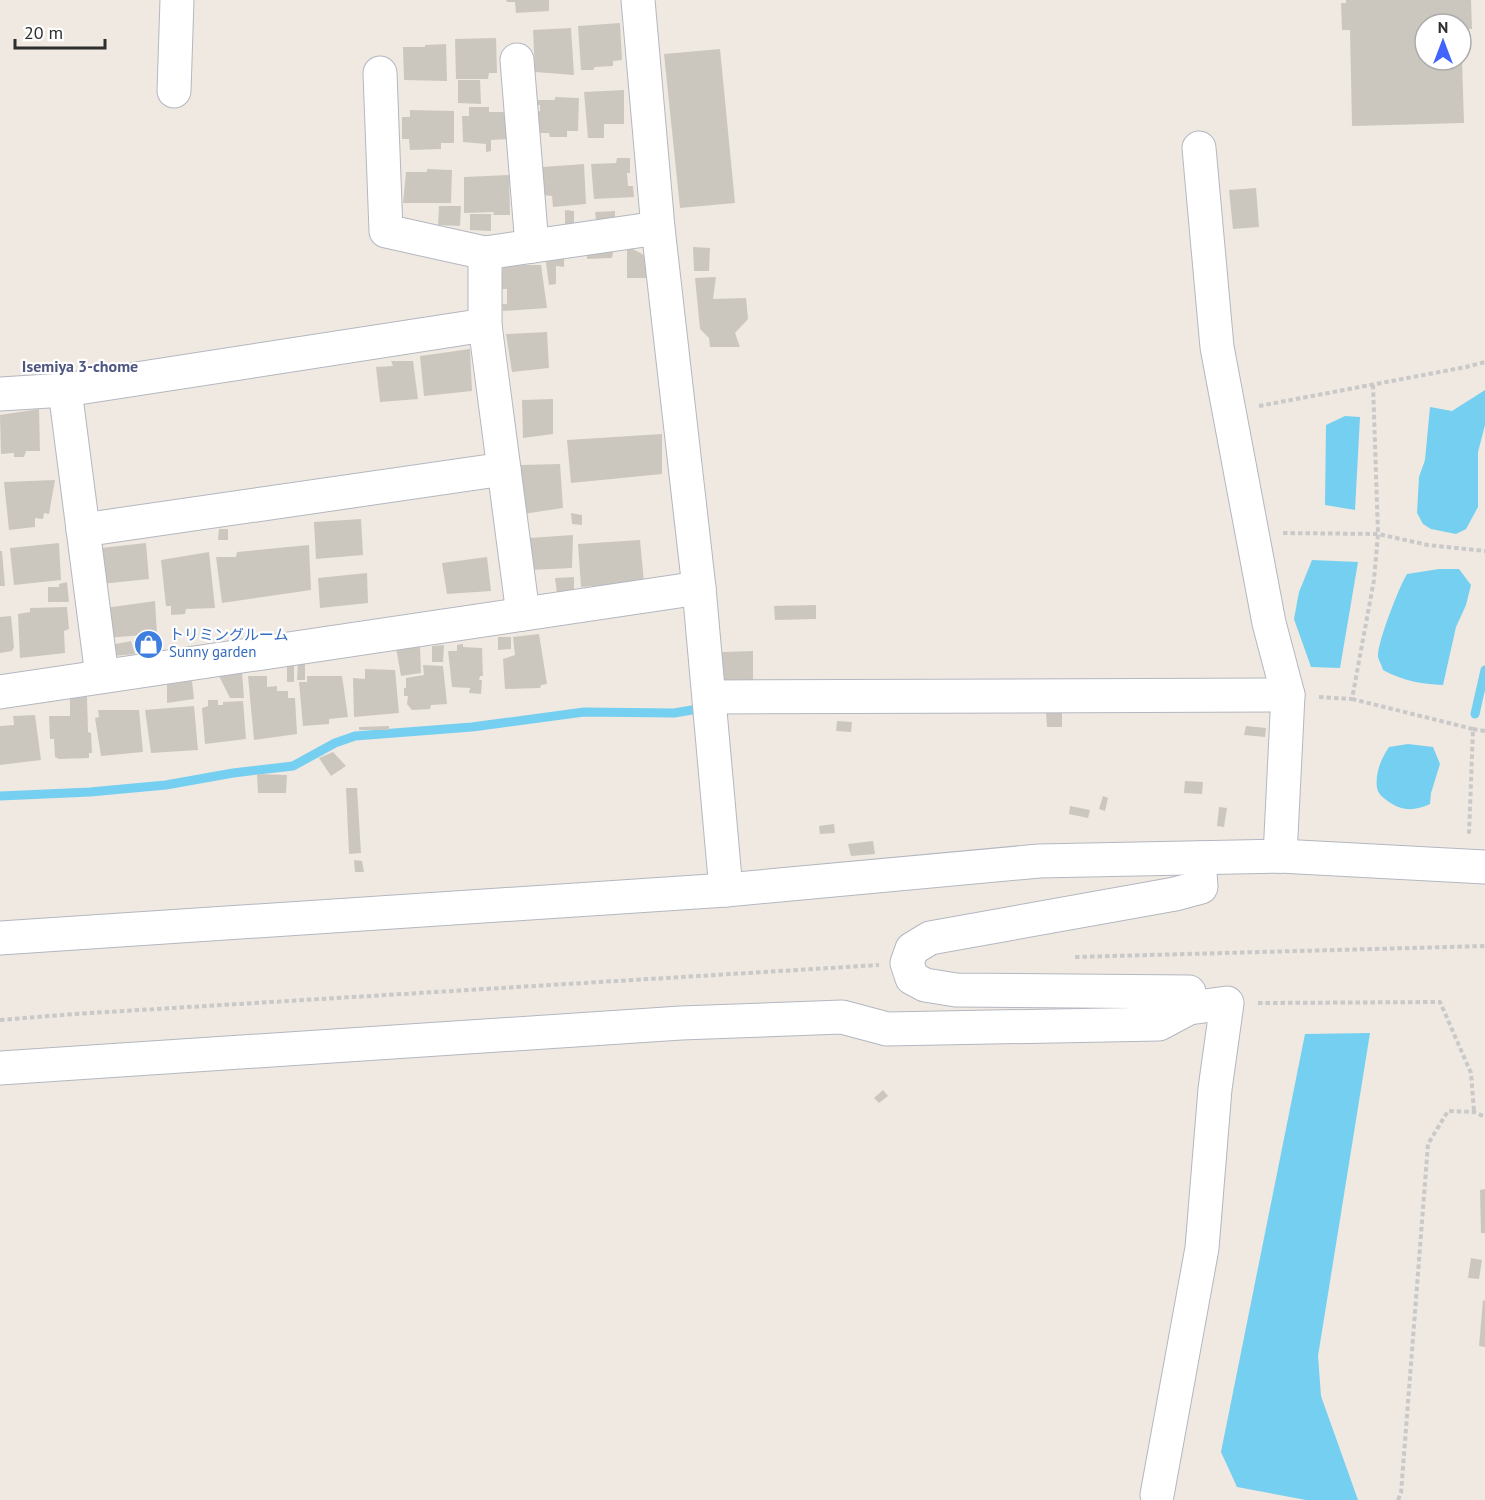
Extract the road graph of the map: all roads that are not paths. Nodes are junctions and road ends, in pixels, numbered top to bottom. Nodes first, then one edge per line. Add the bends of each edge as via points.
1 (177, 0) edge
2 (638, 0) edge
3 (517, 60) dead end
4 (380, 73) dead end
5 (174, 91) dead end
6 (1199, 148) dead end
7 (658, 228) junction
8 (532, 246) junction
9 (485, 253) junction
10 (484, 326) junction
11 (65, 390) junction
12 (0, 393) edge
13 (504, 469) junction
14 (83, 530) junction
15 (699, 588) junction
16 (523, 614) junction
17 (102, 676) junction
18 (0, 692) edge
19 (1288, 695) junction
20 (710, 697) junction
21 (1280, 856) junction
22 (1199, 858) junction
23 (1476, 866) edge
24 (726, 890) junction
25 (0, 938) edge
26 (1189, 1008) junction
27 (0, 1068) edge
28 (1157, 1495) dead end

1 - 5 street
2 - 7 street
3 - 8 street
4 - 9 street via 386,231
6 - 19 street via 1217,347 1269,623
7 - 8 street
7 - 15 street
8 - 9 street
9 - 10 street
10 - 11 street
10 - 13 street
11 - 12 street
11 - 14 street
13 - 14 street
13 - 16 street
14 - 17 street
15 - 16 street
15 - 20 street
16 - 17 street
17 - 18 street
19 - 20 street
19 - 21 street
20 - 24 street
21 - 22 street
21 - 23 street
22 - 24 street via 1039,861
22 - 26 street via 1201,887 930,938 912,949 907,963 912,978 925,985 956,990 1189,992
24 - 25 street
26 - 27 street via 1159,1024 887,1029 842,1017
26 - 28 street via 1227,1003 1215,1089 1202,1248

